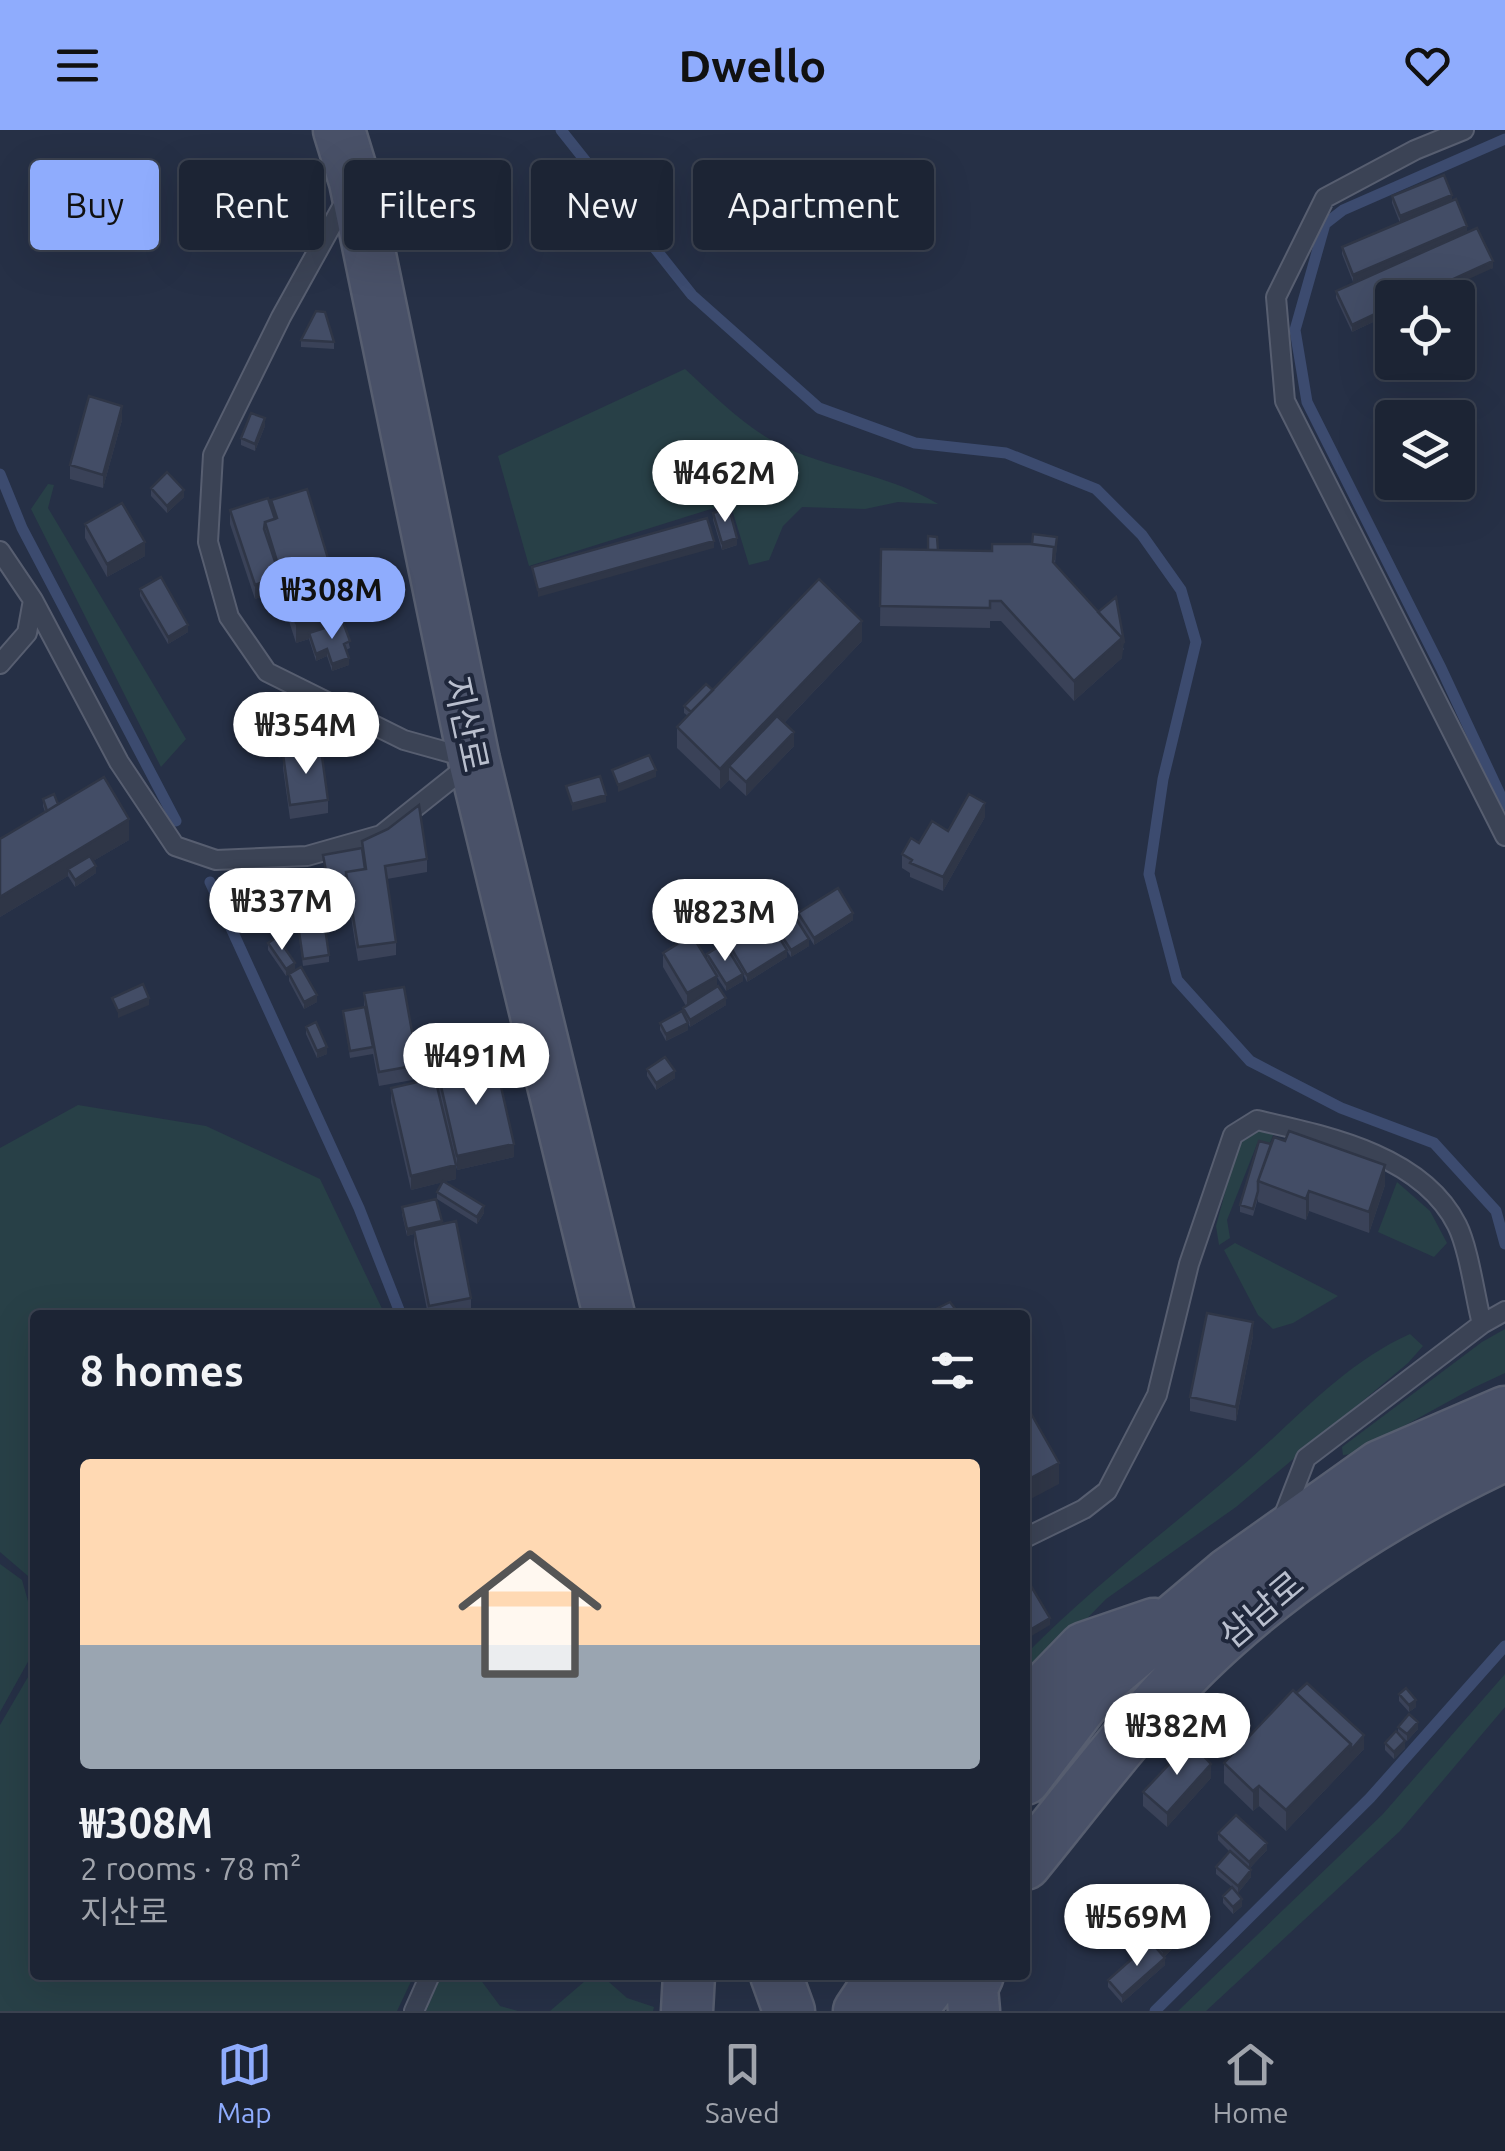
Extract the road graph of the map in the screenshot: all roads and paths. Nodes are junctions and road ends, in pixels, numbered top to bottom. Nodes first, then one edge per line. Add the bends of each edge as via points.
1 (338, 130) edge
2 (1464, 130) edge
3 (348, 160) edge
4 (344, 202) edge
5 (369, 250) edge
6 (0, 551) edge
7 (33, 600) junction
8 (0, 664) edge
9 (474, 760) junction
10 (1505, 836) edge
11 (608, 1310) edge
12 (1505, 1311) edge
13 (1482, 1324) junction
14 (1505, 1412) edge
15 (1505, 1455) edge
16 (1030, 1536) edge
17 (1274, 1541) junction
18 (1178, 1616) junction
19 (1030, 1704) edge
20 (1030, 1772) edge
21 (1031, 1861) edge
22 (428, 1980) edge
23 (689, 1980) edge
24 (778, 1980) edge
25 (880, 1980) edge
26 (934, 1980) edge
27 (976, 1980) edge
28 (414, 2011) edge
29 (687, 2011) edge
30 (788, 2011) edge
31 (858, 2011) edge
32 (910, 2011) edge
33 (974, 2011) edge

1 - 3 main road, 지산로
2 - 10 lane via 1325,198 1276,297 1285,401
4 - 9 lane via 213,455 208,542 229,617 267,672 404,740
5 - 9 main road, 지산로
6 - 7 lane
7 - 8 lane via 27,632
7 - 9 lane via 119,762 175,846 216,860 308,856 344,846 381,835
9 - 11 main road, 지산로
12 - 13 lane
13 - 16 lane via 1458,1227 1430,1186 1347,1141 1258,1120 1232,1135 1189,1264 1157,1396 1108,1491
13 - 17 lane via 1306,1458
14 - 17 main road, 삼남로 via 1380,1466
15 - 21 main road, 삼남로 via 1430,1490 1240,1621 1147,1714
17 - 18 main road, 삼남로
18 - 19 main road via 1084,1648
18 - 20 main road, 삼남로 via 1098,1684
22 - 28 lane
23 - 29 main road
24 - 30 main road
25 - 31 main road
26 - 32 main road
27 - 33 main road

